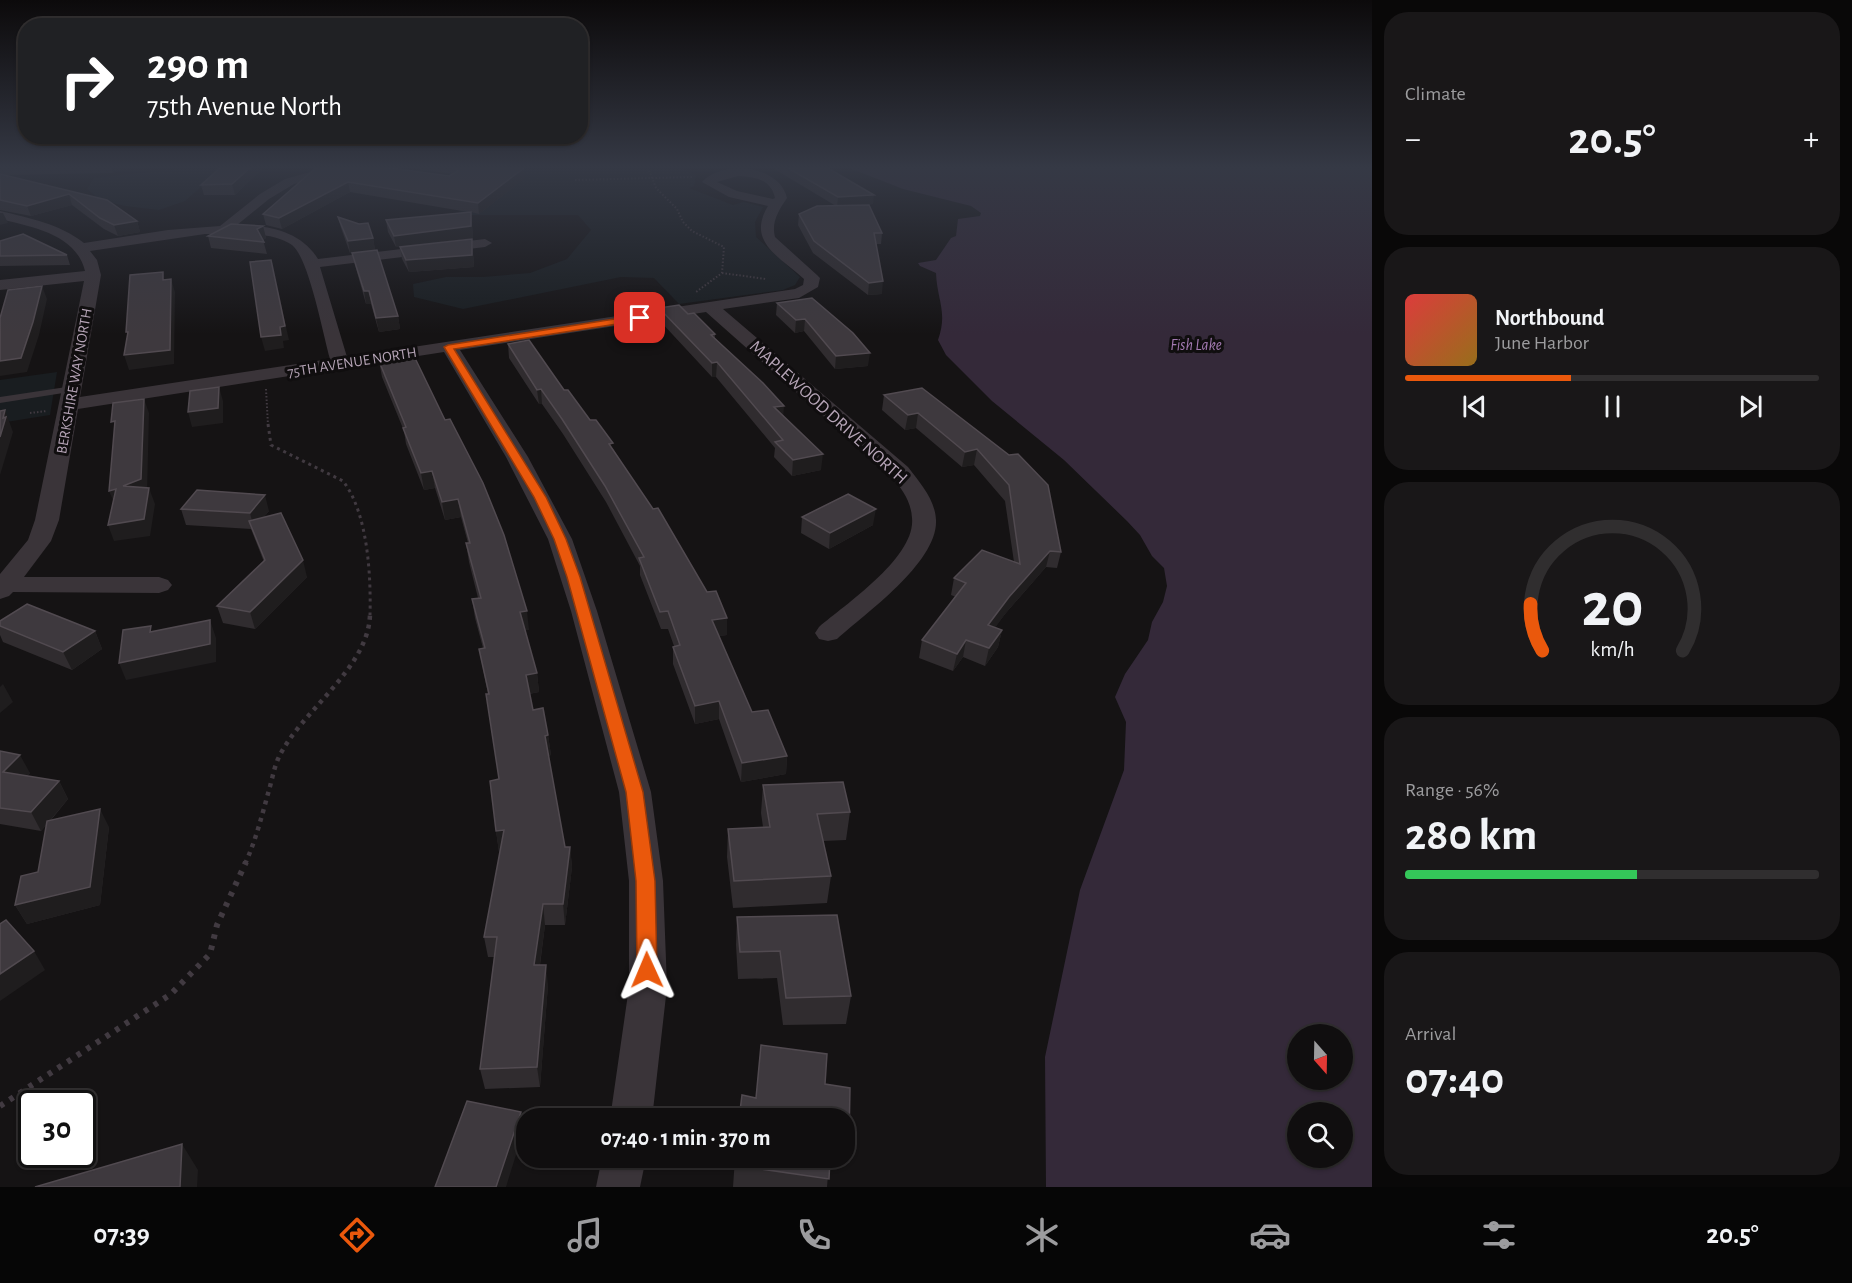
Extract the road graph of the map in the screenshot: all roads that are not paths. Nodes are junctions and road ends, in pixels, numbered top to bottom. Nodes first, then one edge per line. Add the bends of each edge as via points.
1 (27, 222) edge
2 (232, 222) edge
3 (767, 222) edge
4 (224, 229) junction
5 (485, 243) dead end
6 (83, 248) junction
7 (312, 264) junction
8 (93, 275) junction
9 (0, 285) edge
10 (707, 308) junction
11 (448, 347) junction
12 (340, 364) junction
13 (72, 397) junction
14 (0, 400) edge
15 (159, 585) dead end
16 (3, 588) edge
17 (828, 633) dead end
18 (633, 1108) edge
19 (622, 1168) edge
20 (618, 1187) edge

1 - 6 street
2 - 4 street
3 - 10 street, 75TH AVENUE NORTH via 767,235 812,278 810,286 788,295
4 - 6 street via 164,233
4 - 7 street via 285,237 304,247
5 - 7 street
6 - 8 street
7 - 12 street
8 - 9 street
8 - 13 street, BERKSHIRE WAY NORTH
10 - 11 street, 75TH AVENUE NORTH
10 - 17 street, MAPLEWOOD DRIVE NORTH via 900,472 917,493 924,514 923,536 913,556
11 - 12 street, 75TH AVENUE NORTH
11 - 18 street via 517,457 560,539 635,792 646,881 648,987
12 - 13 street, 75TH AVENUE NORTH
13 - 14 lane
13 - 16 street, BERKSHIRE WAY NORTH via 47,520 39,541
15 - 16 street
19 - 20 street

